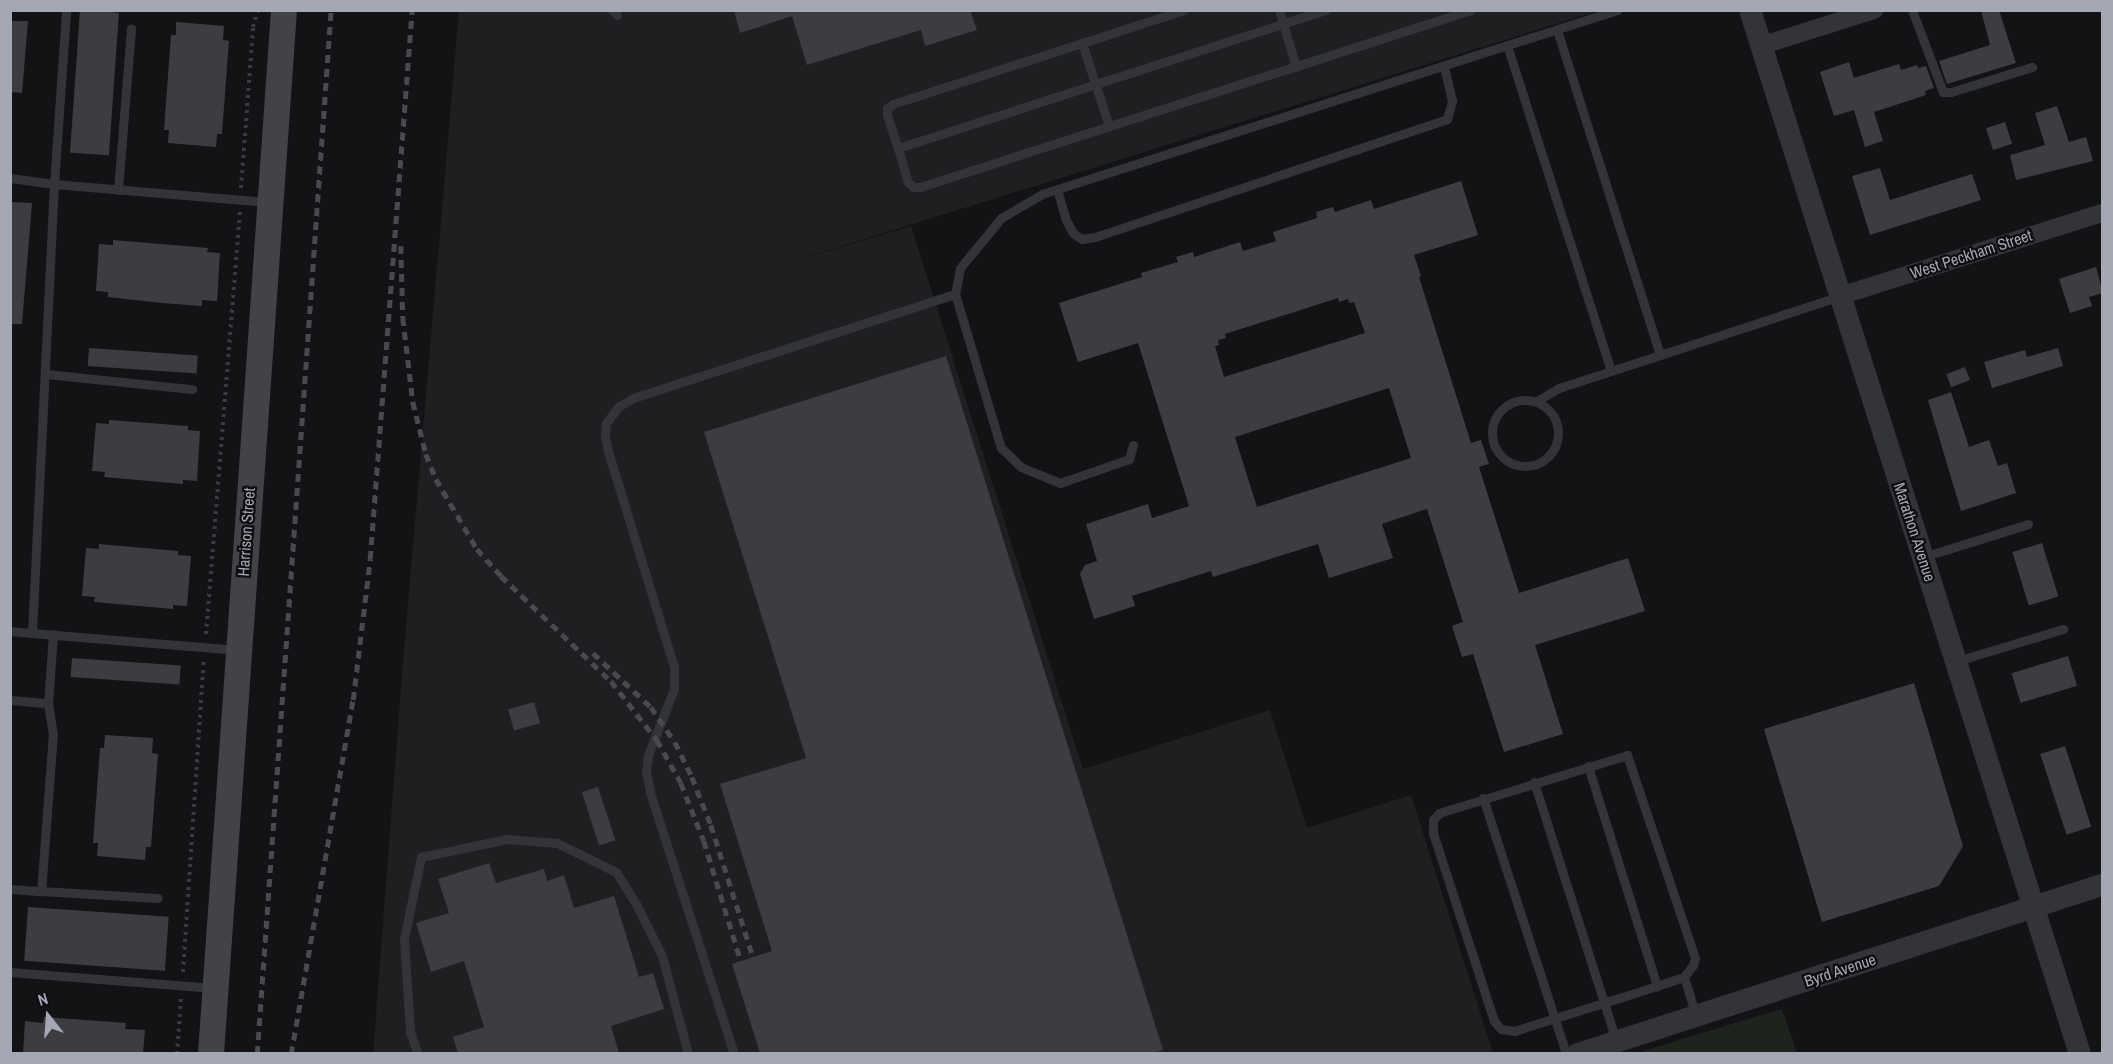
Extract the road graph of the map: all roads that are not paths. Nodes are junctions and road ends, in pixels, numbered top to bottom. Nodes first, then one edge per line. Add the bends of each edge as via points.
1 (66, 10) edge
2 (284, 10) edge
3 (1184, 10) edge
4 (1279, 10) edge
5 (1326, 10) edge
6 (1471, 10) edge
7 (1617, 10) edge
8 (1750, 10) edge
9 (1874, 10) edge
10 (1912, 10) edge
11 (1283, 24) junction
12 (131, 29) dead end
13 (1557, 30) junction
14 (1082, 43) junction
15 (1507, 45) junction
16 (1760, 46) junction
17 (1444, 66) junction
18 (1296, 67) junction
19 (2032, 67) dead end
20 (1095, 84) junction
21 (1109, 126) junction
22 (898, 148) junction
23 (10, 178) edge
24 (54, 184) junction
25 (1057, 189) junction
26 (118, 190) junction
27 (269, 202) junction
28 (2103, 213) edge
29 (955, 294) junction
30 (1840, 296) junction
31 (1660, 355) junction
32 (1611, 370) junction
33 (46, 374) junction
34 (192, 389) dead end
35 (1537, 401) junction
36 (1133, 445) dead end
37 (2028, 524) dead end
38 (1923, 557) junction
39 (2063, 628) dead end
40 (10, 631) edge
41 (32, 633) junction
42 (53, 634) junction
43 (238, 650) junction
44 (1956, 662) junction
45 (10, 700) edge
46 (48, 703) junction
47 (1588, 766) junction
48 (1534, 782) junction
49 (1483, 798) junction
50 (2103, 885) edge
51 (10, 889) edge
52 (40, 891) junction
53 (158, 898) dead end
54 (2032, 907) junction
55 (10, 972) edge
56 (1684, 977) junction
57 (1657, 986) junction
58 (216, 988) junction
59 (1604, 1003) junction
60 (1696, 1016) junction
61 (1555, 1019) junction
62 (1617, 1041) junction
63 (211, 1053) edge
64 (418, 1053) edge
65 (688, 1053) edge
66 (734, 1053) edge
67 (1566, 1053) edge
68 (1578, 1053) edge
69 (2080, 1053) edge

1 - 24 lane
2 - 27 main road, Harrison Street
3 - 14 lane
4 - 11 lane
5 - 11 lane
6 - 18 lane
7 - 13 lane
8 - 16 street, Marathon Avenue
9 - 16 street
10 - 19 lane via 1943,92
11 - 18 lane
11 - 20 lane
12 - 26 lane
13 - 15 lane
13 - 31 lane
14 - 20 lane
14 - 22 lane via 893,104 887,108 887,115
15 - 17 lane
15 - 32 lane
16 - 30 street, Marathon Avenue
17 - 25 lane
17 - 25 lane via 1452,101 1447,119 1095,237 1082,239 1073,233
18 - 21 lane
20 - 21 lane
20 - 22 lane
21 - 22 lane via 920,187 912,187 908,182
23 - 24 lane
24 - 26 lane
24 - 33 lane
25 - 29 lane via 1001,218 960,267
26 - 27 lane
27 - 43 main road, Harrison Street
28 - 30 street, West Peckham Street
29 - 36 lane via 1001,448 1021,467 1060,483 1129,459
29 - 66 lane via 633,398 618,407 606,423 608,450 674,667 674,689 648,755 650,792
30 - 31 lane
30 - 38 street, Marathon Avenue
31 - 32 lane
32 - 35 lane via 1549,392
33 - 34 lane
33 - 41 lane
35 - 35 lane via 1526,399 1505,406 1493,425 1495,446 1510,462 1542,462 1556,446 1558,425
37 - 38 lane
38 - 44 street, Marathon Avenue
39 - 44 lane
40 - 41 lane
41 - 42 lane
42 - 43 lane
42 - 46 lane
43 - 58 main road, Harrison Street
44 - 54 street, Marathon Avenue
45 - 46 lane
46 - 52 lane via 53,733
47 - 48 lane
47 - 56 lane via 1627,754 1695,958
47 - 57 lane
48 - 49 lane
48 - 59 lane
49 - 61 lane
49 - 61 lane via 1439,813 1433,820 1433,833 1494,1021 1501,1029 1514,1031
50 - 54 street, Byrd Avenue
51 - 52 lane
52 - 53 lane
54 - 60 street, Byrd Avenue
54 - 69 street, Marathon Avenue
55 - 58 lane
56 - 57 lane
56 - 60 lane
57 - 59 lane
58 - 63 main road, Harrison Street
59 - 61 lane
59 - 62 lane
60 - 62 street, Byrd Avenue
61 - 67 lane
62 - 68 street, Byrd Avenue
64 - 65 lane via 410,1032 404,939 421,857 507,839 557,843 616,872 662,956

